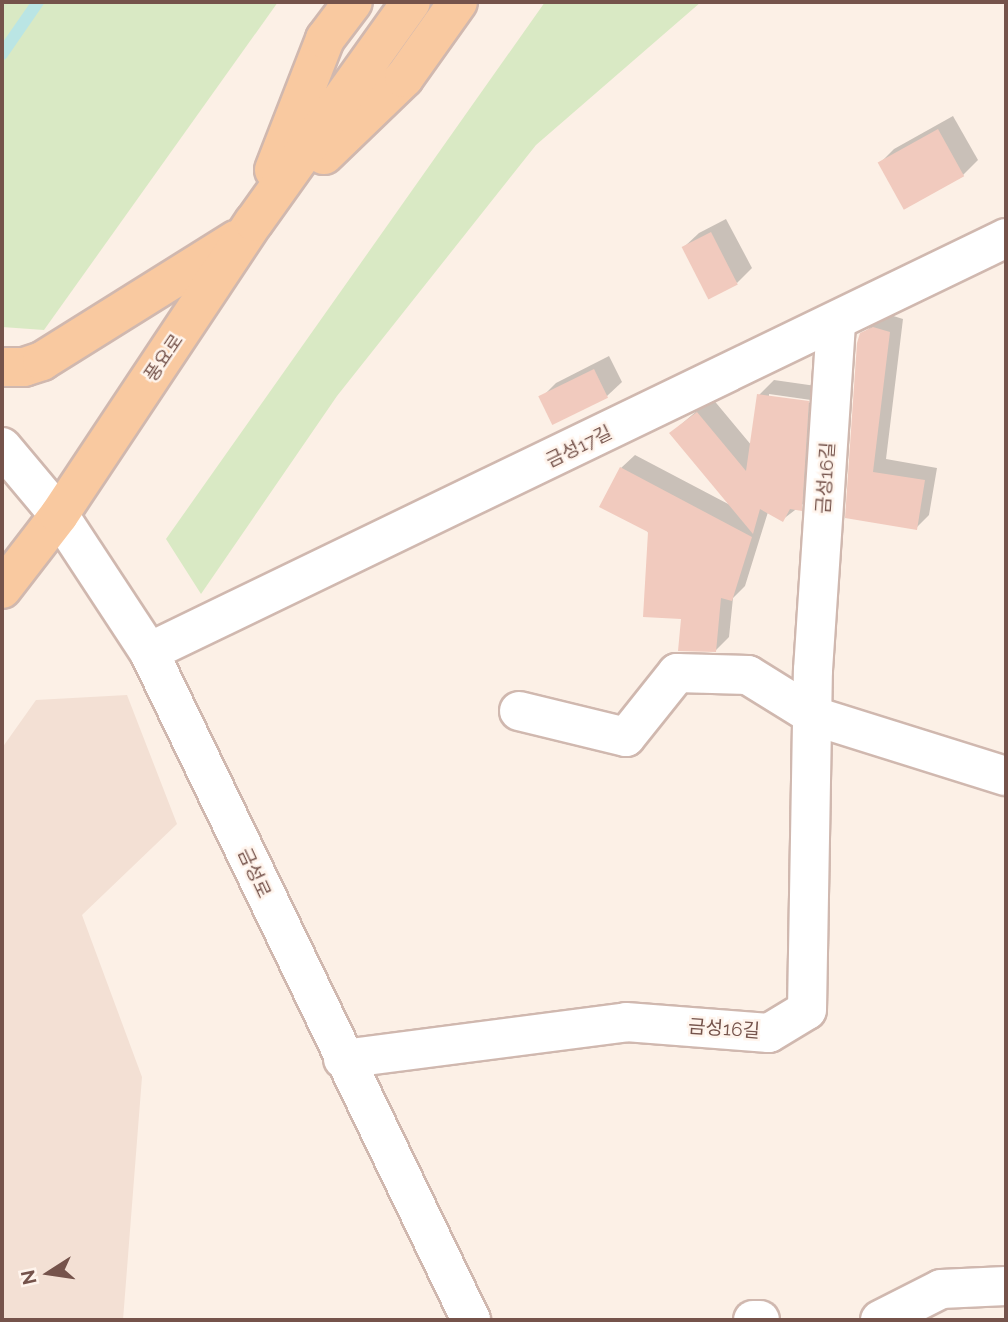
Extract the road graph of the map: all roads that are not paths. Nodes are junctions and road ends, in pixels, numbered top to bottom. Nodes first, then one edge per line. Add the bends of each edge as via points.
1 (353, 2) edge
2 (411, 2) edge
3 (458, 2) edge
4 (250, 228) junction
5 (1006, 238) edge
6 (836, 324) junction
7 (2, 367) edge
8 (2, 447) edge
9 (59, 515) junction
10 (2, 589) edge
11 (149, 652) junction
12 (519, 711) dead end
13 (814, 716) junction
14 (1006, 776) edge
15 (343, 1059) junction
16 (1006, 1286) edge
17 (471, 1320) edge
18 (753, 1320) edge
19 (760, 1320) edge
20 (880, 1320) edge

1 - 4 main road via 325,39
2 - 4 main road, 풍요로
3 - 4 main road via 404,78
4 - 7 main road via 58,352 24,367
4 - 9 main road, 풍요로
5 - 6 street, 금성17길
6 - 11 street, 금성17길
6 - 13 street, 금성16길
8 - 9 street, 금성로
9 - 10 main road, 풍요로
9 - 11 street, 금성로
11 - 15 street, 금성로
12 - 13 street via 626,737 677,673 748,675
13 - 14 street
13 - 15 street, 금성16길 via 807,1010 769,1033 626,1022
15 - 17 street, 금성로
16 - 20 street via 941,1289
18 - 19 street

